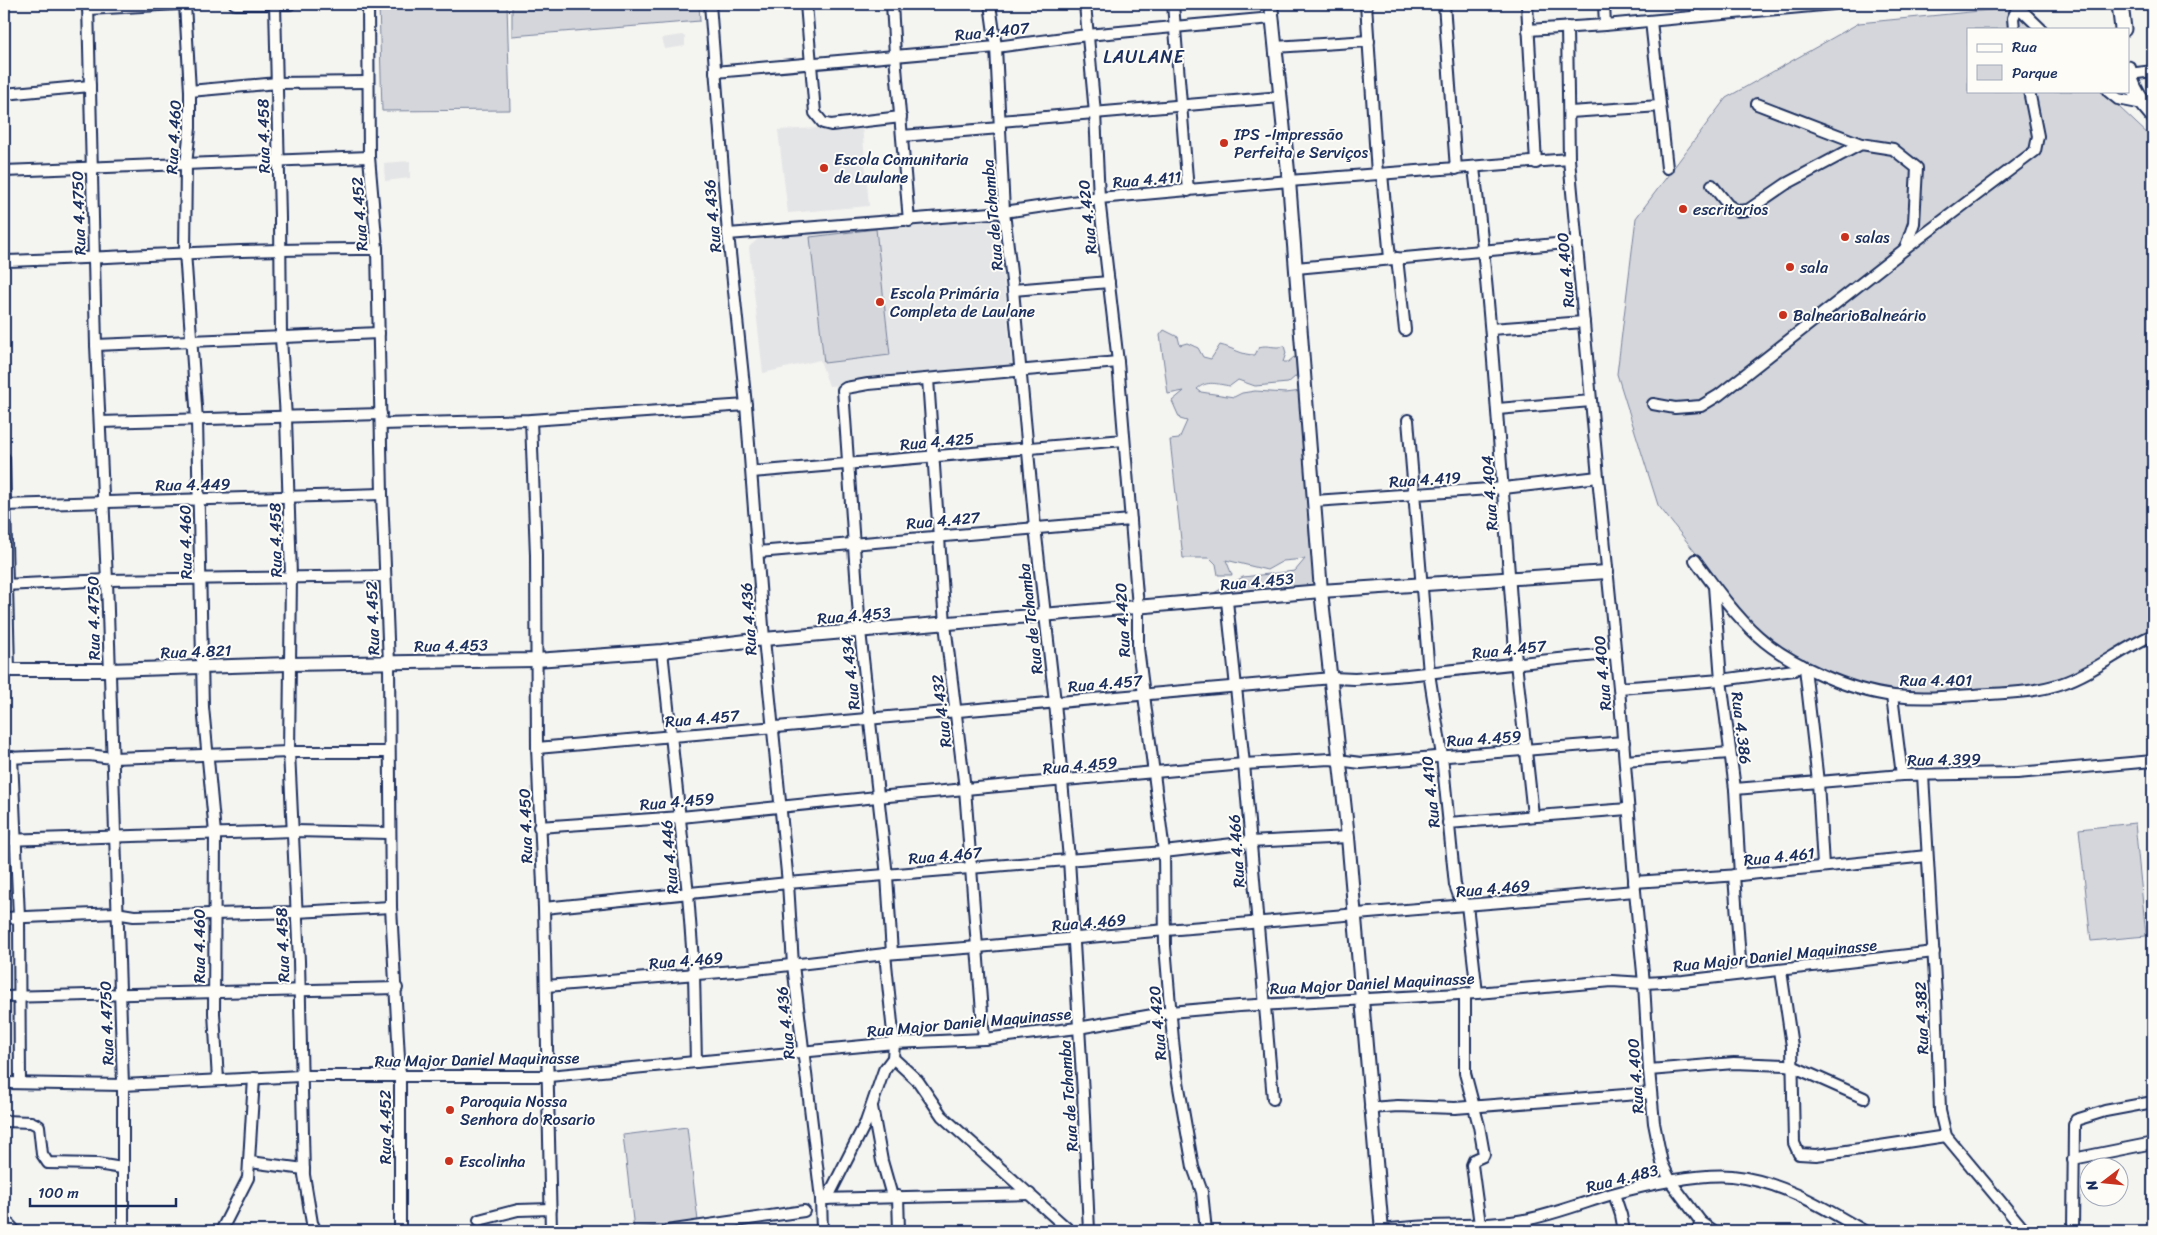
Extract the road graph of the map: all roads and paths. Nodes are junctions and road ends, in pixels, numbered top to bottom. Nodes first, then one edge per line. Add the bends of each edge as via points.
1 (178, 4) edge
2 (185, 4) edge
3 (235, 4) edge
4 (275, 4) edge
5 (290, 4) edge
6 (368, 4) edge
7 (710, 4) edge
8 (806, 4) edge
9 (892, 4) edge
10 (990, 4) edge
11 (1084, 4) edge
12 (1173, 4) edge
13 (1271, 4) edge
14 (1366, 4) edge
15 (1444, 4) edge
16 (1527, 4) edge
17 (1604, 4) edge
18 (1696, 4) edge
19 (1833, 4) edge
20 (2120, 4) edge
21 (2016, 5) edge
22 (88, 6) edge
23 (1784, 6) edge
24 (1697, 16) junction
25 (1272, 18) junction
26 (1651, 21) junction
27 (1605, 25) junction
28 (1567, 27) junction
29 (1176, 28) junction
30 (2014, 28) edge
31 (2040, 28) edge
32 (2123, 28) edge
33 (1528, 30) junction
34 (1087, 35) junction
35 (1369, 41) junction
36 (996, 46) junction
37 (1275, 47) junction
38 (895, 55) junction
39 (811, 62) junction
40 (2153, 71) edge
41 (715, 72) junction
42 (2130, 74) edge
43 (2130, 79) edge
44 (368, 82) junction
45 (277, 83) junction
46 (90, 86) junction
47 (190, 91) junction
48 (2029, 92) edge
49 (2109, 92) edge
50 (4, 94) edge
51 (1280, 97) junction
52 (1757, 104) dead end
53 (1182, 105) junction
54 (1660, 106) junction
55 (2148, 109) edge
56 (1570, 112) junction
57 (1095, 113) junction
58 (901, 117) junction
59 (1000, 125) junction
60 (902, 136) junction
61 (1861, 144) junction
62 (370, 157) junction
63 (1569, 160) junction
64 (278, 161) junction
65 (1536, 163) junction
66 (186, 166) junction
67 (92, 168) junction
68 (1474, 168) junction
69 (1667, 168) dead end
70 (1456, 169) junction
71 (4, 171) edge
72 (1379, 174) junction
73 (1289, 181) junction
74 (1712, 186) dead end
75 (1188, 191) junction
76 (1099, 198) junction
77 (1004, 212) junction
78 (909, 221) junction
79 (728, 234) junction
80 (1578, 242) junction
81 (377, 249) junction
82 (1905, 249) junction
83 (280, 250) junction
84 (1484, 251) junction
85 (185, 252) junction
86 (95, 258) junction
87 (1394, 258) junction
88 (4, 261) edge
89 (1296, 268) junction
90 (1109, 282) junction
91 (1013, 290) junction
92 (1584, 322) junction
93 (1491, 329) junction
94 (1405, 330) dead end
95 (379, 333) junction
96 (281, 338) junction
97 (192, 341) junction
98 (96, 345) junction
99 (1118, 362) junction
100 (1021, 370) junction
101 (928, 378) junction
102 (1591, 401) junction
103 (1652, 404) dead end
104 (746, 405) junction
105 (1498, 409) junction
106 (286, 418) junction
107 (381, 419) junction
108 (197, 420) junction
109 (531, 420) junction
110 (1408, 420) dead end
111 (100, 422) junction
112 (1124, 440) junction
113 (1028, 448) junction
114 (934, 456) junction
115 (4, 458) edge
116 (850, 464) junction
117 (752, 472) junction
118 (1598, 477) junction
119 (1504, 488) junction
120 (382, 494) junction
121 (1415, 495) junction
122 (289, 497) junction
123 (200, 500) junction
124 (103, 501) junction
125 (1314, 501) junction
126 (5, 505) edge
127 (1131, 520) junction
128 (1035, 527) junction
129 (939, 535) junction
130 (855, 542) junction
131 (758, 552) junction
132 (1695, 560) dead end
133 (1607, 572) junction
134 (291, 576) junction
135 (385, 576) junction
136 (1510, 577) junction
137 (107, 580) junction
138 (200, 580) junction
139 (6, 584) edge
140 (1422, 585) junction
141 (1714, 586) junction
142 (1321, 591) junction
143 (1227, 601) junction
144 (1138, 607) junction
145 (1045, 615) junction
146 (945, 624) junction
147 (860, 631) junction
148 (2153, 635) edge
149 (764, 639) junction
150 (662, 651) junction
151 (1616, 653) junction
152 (536, 660) junction
153 (388, 663) junction
154 (289, 664) junction
155 (1516, 664) junction
156 (201, 667) junction
157 (1804, 667) junction
158 (6, 670) edge
159 (109, 670) junction
160 (1429, 673) junction
161 (1332, 678) junction
162 (1721, 680) junction
163 (1235, 687) junction
164 (1619, 688) junction
165 (1143, 695) junction
166 (1892, 696) junction
167 (1055, 702) junction
168 (956, 712) junction
169 (869, 719) junction
170 (773, 727) junction
171 (671, 736) junction
172 (1624, 742) junction
173 (537, 748) junction
174 (1526, 750) junction
175 (289, 752) junction
176 (388, 752) junction
177 (1729, 753) junction
178 (208, 756) junction
179 (1442, 756) junction
180 (8, 758) edge
181 (112, 758) junction
182 (1340, 760) junction
183 (1625, 761) junction
184 (2153, 761) edge
185 (1244, 764) junction
186 (1155, 774) junction
187 (1902, 774) junction
188 (1923, 776) junction
189 (1062, 782) junction
190 (1818, 782) junction
191 (1735, 789) junction
192 (965, 790) junction
193 (877, 797) junction
194 (780, 806) junction
195 (1628, 809) junction
196 (681, 816) junction
197 (1533, 816) junction
198 (1448, 823) junction
199 (540, 827) junction
200 (294, 831) junction
201 (215, 833) junction
202 (389, 833) junction
203 (115, 836) junction
204 (1348, 837) junction
205 (9, 840) edge
206 (1250, 842) junction
207 (1164, 852) junction
208 (1927, 856) junction
209 (1069, 859) junction
210 (1823, 866) junction
211 (972, 868) junction
212 (1737, 875) junction
213 (886, 876) junction
214 (788, 883) junction
215 (1634, 887) junction
216 (688, 894) junction
217 (1467, 905) junction
218 (391, 907) junction
219 (544, 908) junction
220 (296, 912) junction
221 (116, 913) junction
222 (214, 915) junction
223 (1354, 915) junction
224 (19, 917) junction
225 (4, 918) edge
226 (1256, 923) junction
227 (1166, 930) junction
228 (1073, 938) junction
229 (978, 948) junction
230 (1934, 952) junction
231 (888, 953) junction
232 (793, 965) junction
233 (1781, 971) junction
234 (694, 974) junction
235 (1741, 974) junction
236 (1644, 983) junction
237 (546, 986) junction
238 (397, 988) junction
239 (299, 991) junction
240 (1477, 992) junction
241 (1465, 993) junction
242 (120, 994) junction
243 (214, 994) junction
244 (4, 997) edge
245 (19, 997) junction
246 (1362, 998) junction
247 (1266, 1004) junction
248 (1170, 1012) junction
249 (1078, 1028) junction
250 (984, 1039) junction
251 (894, 1043) junction
252 (802, 1051) junction
253 (894, 1058) junction
254 (696, 1062) junction
255 (1792, 1066) junction
256 (1649, 1070) junction
257 (300, 1076) junction
258 (549, 1076) junction
259 (400, 1077) junction
260 (254, 1078) junction
261 (218, 1080) junction
262 (20, 1082) junction
263 (4, 1083) edge
264 (123, 1085) junction
265 (1651, 1093) junction
266 (1864, 1098) dead end
267 (1273, 1099) dead end
268 (2153, 1102) edge
269 (872, 1106) junction
270 (1474, 1106) junction
271 (1370, 1108) junction
272 (4, 1121) edge
273 (1946, 1136) junction
274 (2153, 1143) edge
275 (2074, 1159) junction
276 (250, 1162) junction
277 (122, 1168) junction
278 (304, 1169) junction
279 (1671, 1182) junction
280 (1030, 1194) junction
281 (1614, 1194) junction
282 (895, 1196) junction
283 (824, 1199) junction
284 (551, 1209) junction
285 (804, 1211) dead end
286 (4, 1219) edge
287 (479, 1220) dead end
288 (1525, 1220) junction
289 (1480, 1224) junction
290 (1699, 1227) edge
291 (1465, 1228) edge
292 (15, 1231) edge
293 (123, 1231) edge
294 (221, 1231) edge
295 (316, 1231) edge
296 (400, 1231) edge
297 (551, 1231) edge
298 (667, 1231) edge
299 (822, 1231) edge
300 (899, 1231) edge
301 (1070, 1231) edge
302 (1089, 1231) edge
303 (1206, 1231) edge
304 (1380, 1231) edge
305 (1526, 1231) edge
306 (1624, 1231) edge
307 (1714, 1231) edge
308 (1864, 1231) edge
309 (2025, 1231) edge
310 (2073, 1231) edge

1 - 22 street
2 - 47 street, Rua 4.460
3 - 4 street
4 - 5 street
4 - 45 street, Rua 4.458
6 - 44 street, Rua 4.452
7 - 41 street, Rua 4.436
8 - 39 street
9 - 38 street
10 - 36 street, Rua de Tchamba
11 - 34 street, Rua 4.420
12 - 29 street
13 - 25 street
14 - 35 street
15 - 70 street
16 - 33 street
17 - 27 street
18 - 24 street
19 - 23 street
20 - 32 main road
21 - 30 street
21 - 31 street
22 - 46 street, Rua 4.4750
23 - 24 street
24 - 26 street
25 - 29 street, Rua 4.407
25 - 37 street
26 - 27 street
26 - 54 street
27 - 28 street
28 - 33 street
28 - 56 street, Rua 4.400
29 - 34 street, Rua 4.407
29 - 53 street
33 - 65 street
34 - 36 street, Rua 4.407
34 - 57 street, Rua 4.420
35 - 37 street
35 - 72 street
36 - 38 street, Rua 4.407
36 - 59 street, Rua de Tchamba
37 - 51 street
38 - 39 street, Rua 4.407
38 - 58 street
39 - 41 street, Rua 4.407
39 - 58 street via 814,113 820,121 831,125
40 - 42 street
41 - 79 street, Rua 4.436
43 - 55 main road via 2132,88
44 - 45 street
44 - 62 street, Rua 4.452
45 - 47 street
45 - 64 street, Rua 4.458
46 - 50 street
46 - 67 street, Rua 4.4750
47 - 66 street, Rua 4.460
48 - 82 street via 2038,136 2036,151
49 - 55 street via 2118,99
51 - 53 street
51 - 73 street
52 - 61 street
53 - 57 street
53 - 75 street
54 - 56 street
54 - 69 street
56 - 63 street, Rua 4.400
57 - 59 street
57 - 76 street, Rua 4.420
58 - 60 street
59 - 60 street
59 - 77 street, Rua de Tchamba
60 - 78 street
61 - 74 street via 1786,184 1748,210 1738,211 1728,205
61 - 82 street via 1893,149 1917,168 1914,223
62 - 64 street
62 - 81 street, Rua 4.452
63 - 65 street, Rua 4.411
63 - 80 street, Rua 4.400
64 - 66 street
64 - 83 street, Rua 4.458
65 - 68 street, Rua 4.411
66 - 67 street
66 - 85 street, Rua 4.460
67 - 71 street
67 - 86 street, Rua 4.4750
68 - 70 street, Rua 4.411
68 - 84 street, Rua 4.404
70 - 72 street, Rua 4.411
72 - 73 street, Rua 4.411
72 - 87 street
73 - 75 street, Rua 4.411
73 - 89 street
75 - 76 street, Rua 4.411
76 - 77 street, Rua 4.411
76 - 90 street, Rua 4.420
77 - 78 street, Rua 4.411
77 - 91 street, Rua de Tchamba
78 - 79 street, Rua 4.411
79 - 104 street, Rua 4.436
80 - 84 street
80 - 92 street, Rua 4.400
81 - 83 street
81 - 95 street, Rua 4.452
82 - 103 street via 1701,406 1675,408
83 - 85 street
83 - 96 street, Rua 4.458
84 - 87 street
84 - 93 street, Rua 4.404
85 - 86 street
85 - 97 street, Rua 4.460
86 - 88 street
86 - 98 street, Rua 4.4750
87 - 89 street
87 - 94 street
89 - 125 street
90 - 91 street
90 - 99 street, Rua 4.420
91 - 100 street, Rua de Tchamba
92 - 93 street
92 - 102 street, Rua 4.400
93 - 105 street, Rua 4.404
95 - 96 street
95 - 107 street, Rua 4.452
96 - 97 street
96 - 106 street, Rua 4.458
97 - 98 street
97 - 108 street, Rua 4.460
98 - 111 street, Rua 4.4750
99 - 100 street
99 - 112 street, Rua 4.420
100 - 101 street
100 - 113 street, Rua de Tchamba
101 - 114 street, Rua 4.432
101 - 116 street, Rua 4.434 via 843,390
102 - 105 street
102 - 118 street, Rua 4.400
104 - 109 street
104 - 117 street, Rua 4.436
105 - 119 street, Rua 4.404
106 - 107 street
106 - 108 street
106 - 122 street, Rua 4.458
107 - 109 street
107 - 120 street, Rua 4.452
108 - 111 street
108 - 123 street, Rua 4.460
109 - 152 street, Rua 4.450
110 - 121 street, Rua 4.410
111 - 124 street, Rua 4.4750
112 - 113 street, Rua 4.425
112 - 127 street, Rua 4.420
113 - 114 street, Rua 4.425
113 - 128 street, Rua de Tchamba
114 - 116 street, Rua 4.425
114 - 129 street, Rua 4.432
115 - 126 street
116 - 117 street, Rua 4.425
116 - 130 street, Rua 4.434
117 - 131 street, Rua 4.436
118 - 119 street, Rua 4.419
118 - 133 street, Rua 4.400
119 - 121 street, Rua 4.419
119 - 136 street, Rua 4.404
120 - 122 street, Rua 4.449
120 - 135 street, Rua 4.452
121 - 125 street, Rua 4.419
121 - 140 street, Rua 4.410
122 - 123 street, Rua 4.449
122 - 134 street, Rua 4.458
123 - 124 street, Rua 4.449
123 - 138 street, Rua 4.460
124 - 126 street, Rua 4.449
124 - 137 street, Rua 4.4750
125 - 142 street
126 - 139 street
127 - 128 street, Rua 4.427
127 - 144 street, Rua 4.420
128 - 129 street, Rua 4.427
128 - 145 street, Rua de Tchamba
129 - 130 street, Rua 4.427
129 - 146 street, Rua 4.432
130 - 131 street, Rua 4.427
130 - 147 street, Rua 4.434
131 - 149 street, Rua 4.436
132 - 141 street, Rua 4.401
133 - 136 street, Rua 4.453
133 - 151 street, Rua 4.400
134 - 135 street
134 - 138 street
134 - 154 street, Rua 4.458
135 - 153 street, Rua 4.452
136 - 140 street, Rua 4.453
136 - 155 street, Rua 4.404
137 - 138 street
137 - 139 street
137 - 159 street, Rua 4.4750
138 - 156 street, Rua 4.460
139 - 158 street
140 - 142 street, Rua 4.453
140 - 160 street, Rua 4.410
141 - 157 street, Rua 4.401 via 1757,635
141 - 162 street, Rua 4.386
142 - 143 street, Rua 4.453
142 - 161 street
143 - 144 street, Rua 4.453
143 - 163 street, Rua 4.466
144 - 145 street, Rua 4.453
144 - 165 street, Rua 4.420
145 - 146 street, Rua 4.453
145 - 167 street, Rua de Tchamba
146 - 147 street, Rua 4.453
146 - 168 street, Rua 4.432
147 - 149 street, Rua 4.453
147 - 169 street, Rua 4.434
148 - 166 street, Rua 4.401 via 2064,683 2045,688 1937,697
149 - 150 street, Rua 4.453
149 - 170 street, Rua 4.436
150 - 152 street, Rua 4.453
150 - 171 street, Rua 4.446
151 - 155 street, Rua 4.457
151 - 164 street, Rua 4.400
152 - 153 street, Rua 4.453
152 - 173 street, Rua 4.450
153 - 154 street, Rua 4.821
153 - 176 street, Rua 4.452
154 - 156 street, Rua 4.821
154 - 175 street, Rua 4.458
155 - 160 street, Rua 4.457
155 - 174 street, Rua 4.404
156 - 159 street, Rua 4.821
156 - 178 street, Rua 4.460
157 - 162 street
157 - 166 street, Rua 4.401 via 1847,684
157 - 190 street
158 - 159 street, Rua 4.821
159 - 181 street, Rua 4.4750
160 - 161 street, Rua 4.457
160 - 179 street, Rua 4.410
161 - 163 street, Rua 4.457
161 - 182 street
162 - 164 street
162 - 177 street, Rua 4.386
163 - 165 street, Rua 4.457
163 - 185 street, Rua 4.466
164 - 172 street, Rua 4.400
165 - 167 street, Rua 4.457
165 - 186 street, Rua 4.420
166 - 187 street
167 - 168 street, Rua 4.457
167 - 189 street, Rua de Tchamba
168 - 169 street, Rua 4.457
168 - 192 street, Rua 4.432
169 - 170 street, Rua 4.457
169 - 193 street, Rua 4.434
170 - 171 street, Rua 4.457
170 - 194 street, Rua 4.436
171 - 173 street, Rua 4.457
171 - 196 street, Rua 4.446
172 - 174 street, Rua 4.459
172 - 183 street, Rua 4.400
173 - 199 street, Rua 4.450
174 - 179 street, Rua 4.459
174 - 197 street, Rua 4.404
175 - 176 street
175 - 178 street
175 - 200 street, Rua 4.458
176 - 202 street, Rua 4.452
177 - 183 street
177 - 191 street, Rua 4.386
178 - 181 street
178 - 201 street, Rua 4.460
179 - 182 street, Rua 4.459 via 1361,763
179 - 198 street, Rua 4.410
180 - 181 street via 89,755
180 - 205 street
181 - 203 street, Rua 4.4750
182 - 185 street, Rua 4.459
182 - 204 street
183 - 195 street, Rua 4.400
184 - 188 street, Rua 4.399 via 2017,773
185 - 186 street, Rua 4.459
185 - 206 street, Rua 4.466
186 - 189 street, Rua 4.459
186 - 207 street, Rua 4.420
187 - 188 street, Rua 4.399
187 - 190 street, Rua 4.399
188 - 208 street, Rua 4.382
189 - 192 street, Rua 4.459
189 - 209 street, Rua de Tchamba
190 - 191 street, Rua 4.399
190 - 210 street
191 - 212 street, Rua 4.386
192 - 193 street, Rua 4.459
192 - 211 street, Rua 4.432
193 - 194 street, Rua 4.459
193 - 213 street, Rua 4.434
194 - 196 street, Rua 4.459
194 - 214 street, Rua 4.436
195 - 197 street
195 - 215 street, Rua 4.400
196 - 199 street, Rua 4.459
196 - 216 street, Rua 4.446
197 - 198 street
198 - 217 street, Rua 4.410 via 1455,885 1460,899
199 - 219 street, Rua 4.450
200 - 201 street
200 - 202 street
200 - 220 street, Rua 4.458
201 - 203 street
201 - 222 street, Rua 4.460
202 - 218 street, Rua 4.452
203 - 205 street
203 - 221 street, Rua 4.4750
204 - 206 street, Rua 4.467
204 - 223 street
205 - 224 street
206 - 207 street, Rua 4.467
206 - 226 street, Rua 4.466
207 - 209 street, Rua 4.467
207 - 227 street, Rua 4.420
208 - 210 street, Rua 4.461
208 - 230 street, Rua 4.382
209 - 211 street, Rua 4.467
209 - 228 street, Rua de Tchamba
210 - 212 street, Rua 4.461
211 - 213 street, Rua 4.467
211 - 229 street, Rua 4.432
212 - 215 street, Rua 4.461
212 - 235 street, Rua 4.386
213 - 214 street, Rua 4.467
213 - 231 street, Rua 4.434
214 - 216 street, Rua 4.467
214 - 232 street, Rua 4.436
215 - 217 street, Rua 4.469
215 - 236 street, Rua 4.400
216 - 219 street, Rua 4.467
216 - 234 street, Rua 4.446
217 - 223 street, Rua 4.469
217 - 240 street, Rua 4.410
218 - 220 street
218 - 238 street, Rua 4.452
219 - 237 street, Rua 4.450
220 - 222 street
220 - 239 street, Rua 4.458
221 - 222 street via 134,916
221 - 224 street
221 - 242 street, Rua 4.4750
222 - 243 street, Rua 4.460
223 - 226 street, Rua 4.469
223 - 246 street
224 - 225 street
224 - 245 street
226 - 227 street, Rua 4.469
226 - 247 street, Rua 4.466
227 - 228 street, Rua 4.469
227 - 248 street, Rua 4.420
228 - 229 street, Rua 4.469
228 - 249 street, Rua de Tchamba
229 - 231 street, Rua 4.469
229 - 250 street, Rua 4.432
230 - 233 street, Rua Major Daniel Maquinasse
230 - 273 street, Rua 4.382 via 1940,1111
231 - 232 street, Rua 4.469
231 - 251 street, Rua 4.434
232 - 234 street, Rua 4.469
232 - 252 street, Rua 4.436
233 - 235 street, Rua Major Daniel Maquinasse
233 - 255 street
234 - 237 street, Rua 4.469
234 - 254 street, Rua 4.446
235 - 236 street, Rua Major Daniel Maquinasse
236 - 240 street, Rua Major Daniel Maquinasse via 1612,981
236 - 256 street, Rua 4.400
237 - 258 street, Rua 4.450
238 - 239 street
238 - 259 street, Rua 4.452
239 - 243 street
239 - 257 street, Rua 4.458
240 - 241 street, Rua Major Daniel Maquinasse
241 - 246 street, Rua Major Daniel Maquinasse
241 - 270 street via 1465,1073
242 - 243 street
242 - 245 street
242 - 264 street, Rua 4.4750
243 - 261 street, Rua 4.460
244 - 245 street
245 - 262 street
246 - 247 street, Rua Major Daniel Maquinasse
246 - 271 street
247 - 248 street, Rua Major Daniel Maquinasse
247 - 267 street, Rua 4.466
248 - 249 street, Rua Major Daniel Maquinasse
248 - 303 street, Rua 4.420 via 1177,1076 1193,1167 1202,1192
249 - 250 street, Rua Major Daniel Maquinasse
249 - 302 street, Rua de Tchamba
250 - 251 street, Rua Major Daniel Maquinasse
251 - 252 street, Rua Major Daniel Maquinasse
251 - 253 street, Rua 4.434
252 - 254 street, Rua Major Daniel Maquinasse
252 - 283 street, Rua 4.436
253 - 269 street via 884,1070
253 - 280 street via 918,1081 942,1116
254 - 258 street, Rua Major Daniel Maquinasse
255 - 256 street via 1734,1063
255 - 266 street
255 - 273 street via 1794,1143 1799,1154 1816,1155
256 - 265 street, Rua 4.400
257 - 259 street, Rua Major Daniel Maquinasse
257 - 260 street, Rua Major Daniel Maquinasse
257 - 278 street, Rua 4.458
258 - 259 street, Rua Major Daniel Maquinasse
258 - 284 street, Rua 4.450
259 - 296 street, Rua 4.452
260 - 261 street, Rua Major Daniel Maquinasse
260 - 276 street
261 - 264 street, Rua Major Daniel Maquinasse
262 - 263 street, Rua Major Daniel Maquinasse
262 - 264 street, Rua Major Daniel Maquinasse
264 - 277 street, Rua 4.4750
265 - 270 street
265 - 279 street, Rua 4.400 via 1657,1143
268 - 275 street via 2076,1120
269 - 282 street via 882,1161
269 - 283 street via 856,1144
270 - 271 street
270 - 289 street via 1484,1154 1472,1165
271 - 304 street
272 - 277 street via 31,1122 39,1126 42,1154 48,1163
273 - 309 street, Rua 4.382
274 - 275 street
275 - 310 street
276 - 278 street
276 - 294 street via 248,1178
277 - 293 street, Rua 4.4750
278 - 295 street, Rua 4.458
279 - 281 street, Rua 4.483
279 - 290 street, Rua 4.400
279 - 308 street, Rua 4.483 via 1721,1176 1765,1183 1818,1203
280 - 282 street
280 - 301 street
281 - 288 street, Rua 4.483
281 - 306 street
282 - 283 street
282 - 300 street
283 - 299 street, Rua 4.436
284 - 287 street via 518,1210
284 - 297 street, Rua 4.450
285 - 298 street
286 - 292 street
288 - 289 street, Rua 4.483
288 - 305 street
289 - 291 street, Rua 4.483
290 - 307 street, Rua 4.400
291 - 304 street, Rua 4.483

